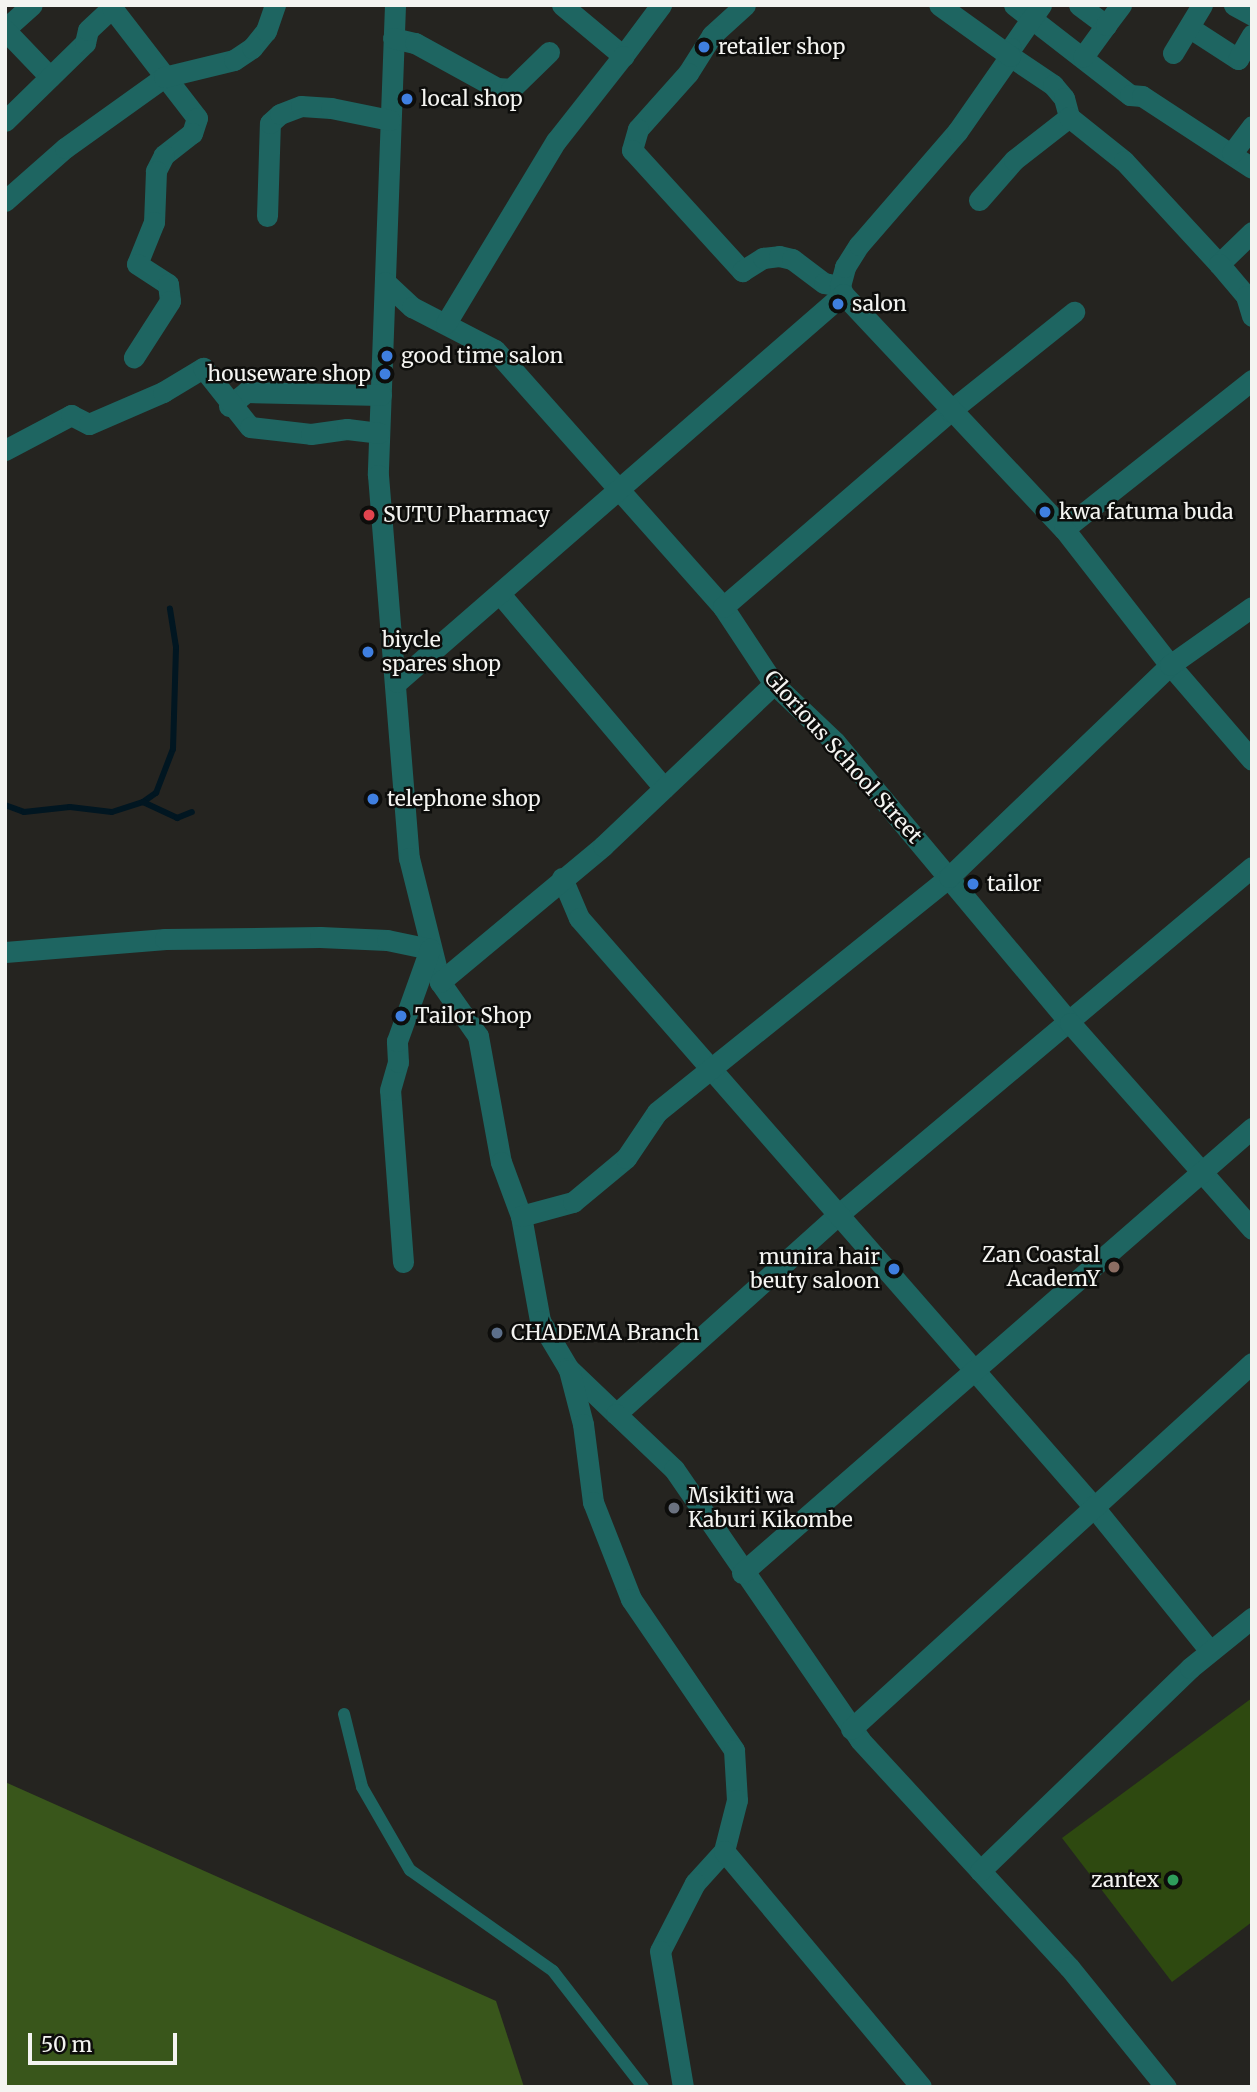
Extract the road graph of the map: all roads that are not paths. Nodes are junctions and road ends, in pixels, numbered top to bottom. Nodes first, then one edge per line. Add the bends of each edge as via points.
1 (32, 5) edge
2 (275, 5) edge
3 (395, 5) edge
4 (562, 5) edge
5 (661, 5) edge
6 (746, 5) edge
7 (939, 5) edge
8 (1079, 5) edge
9 (1121, 5) edge
10 (1202, 5) edge
11 (1234, 5) edge
12 (114, 7) edge
13 (1029, 9) edge
14 (964, 12) edge
15 (1252, 15) edge
16 (1106, 25) junction
17 (1190, 28) junction
18 (5, 30) edge
19 (1252, 36) edge
20 (393, 38) junction
21 (549, 52) dead end
22 (1173, 53) dead end
23 (623, 56) junction
24 (1010, 56) junction
25 (1083, 57) junction
26 (1245, 61) edge
27 (50, 77) junction
28 (164, 77) junction
29 (1069, 117) junction
30 (390, 120) junction
31 (5, 121) edge
32 (1252, 126) edge
33 (1232, 153) junction
34 (1252, 168) edge
35 (979, 200) dead end
36 (5, 201) edge
37 (267, 216) dead end
38 (1252, 232) edge
39 (1219, 264) junction
40 (385, 282) junction
41 (841, 290) junction
42 (1074, 312) dead end
43 (1252, 316) edge
44 (446, 323) junction
45 (134, 357) dead end
46 (1252, 380) edge
47 (381, 395) junction
48 (229, 406) junction
49 (950, 411) junction
50 (379, 433) junction
51 (5, 450) edge
52 (619, 491) junction
53 (1064, 529) junction
54 (499, 594) junction
55 (723, 607) junction
56 (1252, 607) edge
57 (1170, 665) junction
58 (397, 682) junction
59 (774, 684) junction
60 (1252, 760) edge
61 (664, 788) junction
62 (1252, 867) edge
63 (949, 877) junction
64 (562, 878) junction
65 (430, 949) junction
66 (5, 952) edge
67 (440, 982) junction
68 (1070, 1023) junction
69 (711, 1065) junction
70 (1252, 1128) edge
71 (1203, 1172) junction
72 (839, 1214) junction
73 (521, 1216) junction
74 (1252, 1229) edge
75 (402, 1262) dead end
76 (1252, 1363) edge
77 (568, 1368) junction
78 (974, 1368) junction
79 (616, 1414) junction
80 (1093, 1506) junction
81 (742, 1573) junction
82 (1252, 1618) edge
83 (1210, 1651) junction
84 (344, 1714) dead end
85 (851, 1729) junction
86 (724, 1851) junction
87 (980, 1871) junction
88 (643, 2087) edge
89 (683, 2087) edge
90 (921, 2087) edge
91 (1166, 2087) edge

1 - 18 street
2 - 28 street via 266,31 234,60
3 - 20 street
4 - 23 street
5 - 23 street
6 - 41 street via 712,35 688,73 638,130 632,150 741,271 763,258 779,256 792,259
7 - 14 street
8 - 16 street
9 - 16 street
10 - 17 street
11 - 15 street
12 - 27 street via 88,30 85,43
12 - 28 street
13 - 24 street
13 - 25 street
14 - 24 street
16 - 25 street
17 - 22 street
17 - 26 street
18 - 27 street
19 - 26 street
20 - 21 street via 415,43 497,88 511,89
20 - 30 street
23 - 44 street via 556,141
24 - 29 street via 1053,85 1064,98
24 - 41 street via 957,132 859,245
25 - 33 street via 1130,95 1142,96
27 - 31 street
28 - 36 street via 65,148
28 - 45 street via 197,118 196,126 164,155 156,171 155,222 137,264 168,284 170,301
29 - 35 street via 1014,160
29 - 39 street via 1124,161
30 - 37 street via 301,106 280,114 270,123
30 - 40 street
32 - 33 street
33 - 34 street
38 - 39 street
39 - 43 street via 1246,296
40 - 44 street, Glorious School Street via 412,307
40 - 47 street
41 - 49 street
41 - 52 street
42 - 49 street
44 - 52 street, Glorious School Street via 495,350
46 - 53 street
47 - 48 street via 246,392
47 - 50 street
48 - 50 street via 250,427 311,434 347,429
48 - 51 street via 202,368 163,392 89,424 71,415
49 - 53 street
49 - 55 street
50 - 58 street via 378,475
52 - 54 street
52 - 55 street, Glorious School Street
53 - 57 street
54 - 58 street
54 - 61 street
55 - 59 street, Glorious School Street
56 - 57 street
57 - 60 street
57 - 63 street
58 - 65 street via 409,858
59 - 61 street
59 - 63 street, Glorious School Street via 835,742
61 - 64 street
62 - 68 street
63 - 68 street, Glorious School Street
63 - 69 street
64 - 67 street
64 - 69 street via 579,918
65 - 66 street via 387,940 320,937 165,939
65 - 67 street
65 - 75 street via 397,1041 398,1062 390,1090
67 - 73 street via 478,1036 501,1162
68 - 71 street, Glorious School Street
68 - 72 street
69 - 72 street
69 - 73 street via 657,1112 626,1158 573,1202
70 - 71 street
71 - 74 street, Glorious School Street
71 - 78 street
72 - 78 street
72 - 79 street
73 - 77 street via 540,1321
76 - 80 street
77 - 79 street
77 - 86 street via 583,1424 593,1502 631,1599 734,1750 737,1800
78 - 80 street
78 - 81 street
79 - 81 street via 674,1469
80 - 83 street
80 - 85 street
81 - 85 street
82 - 83 street
83 - 87 street
84 - 88 lane via 362,1787 410,1870 553,1971
85 - 87 street
86 - 89 street via 695,1883 660,1951
86 - 90 street
87 - 91 street via 1069,1967

